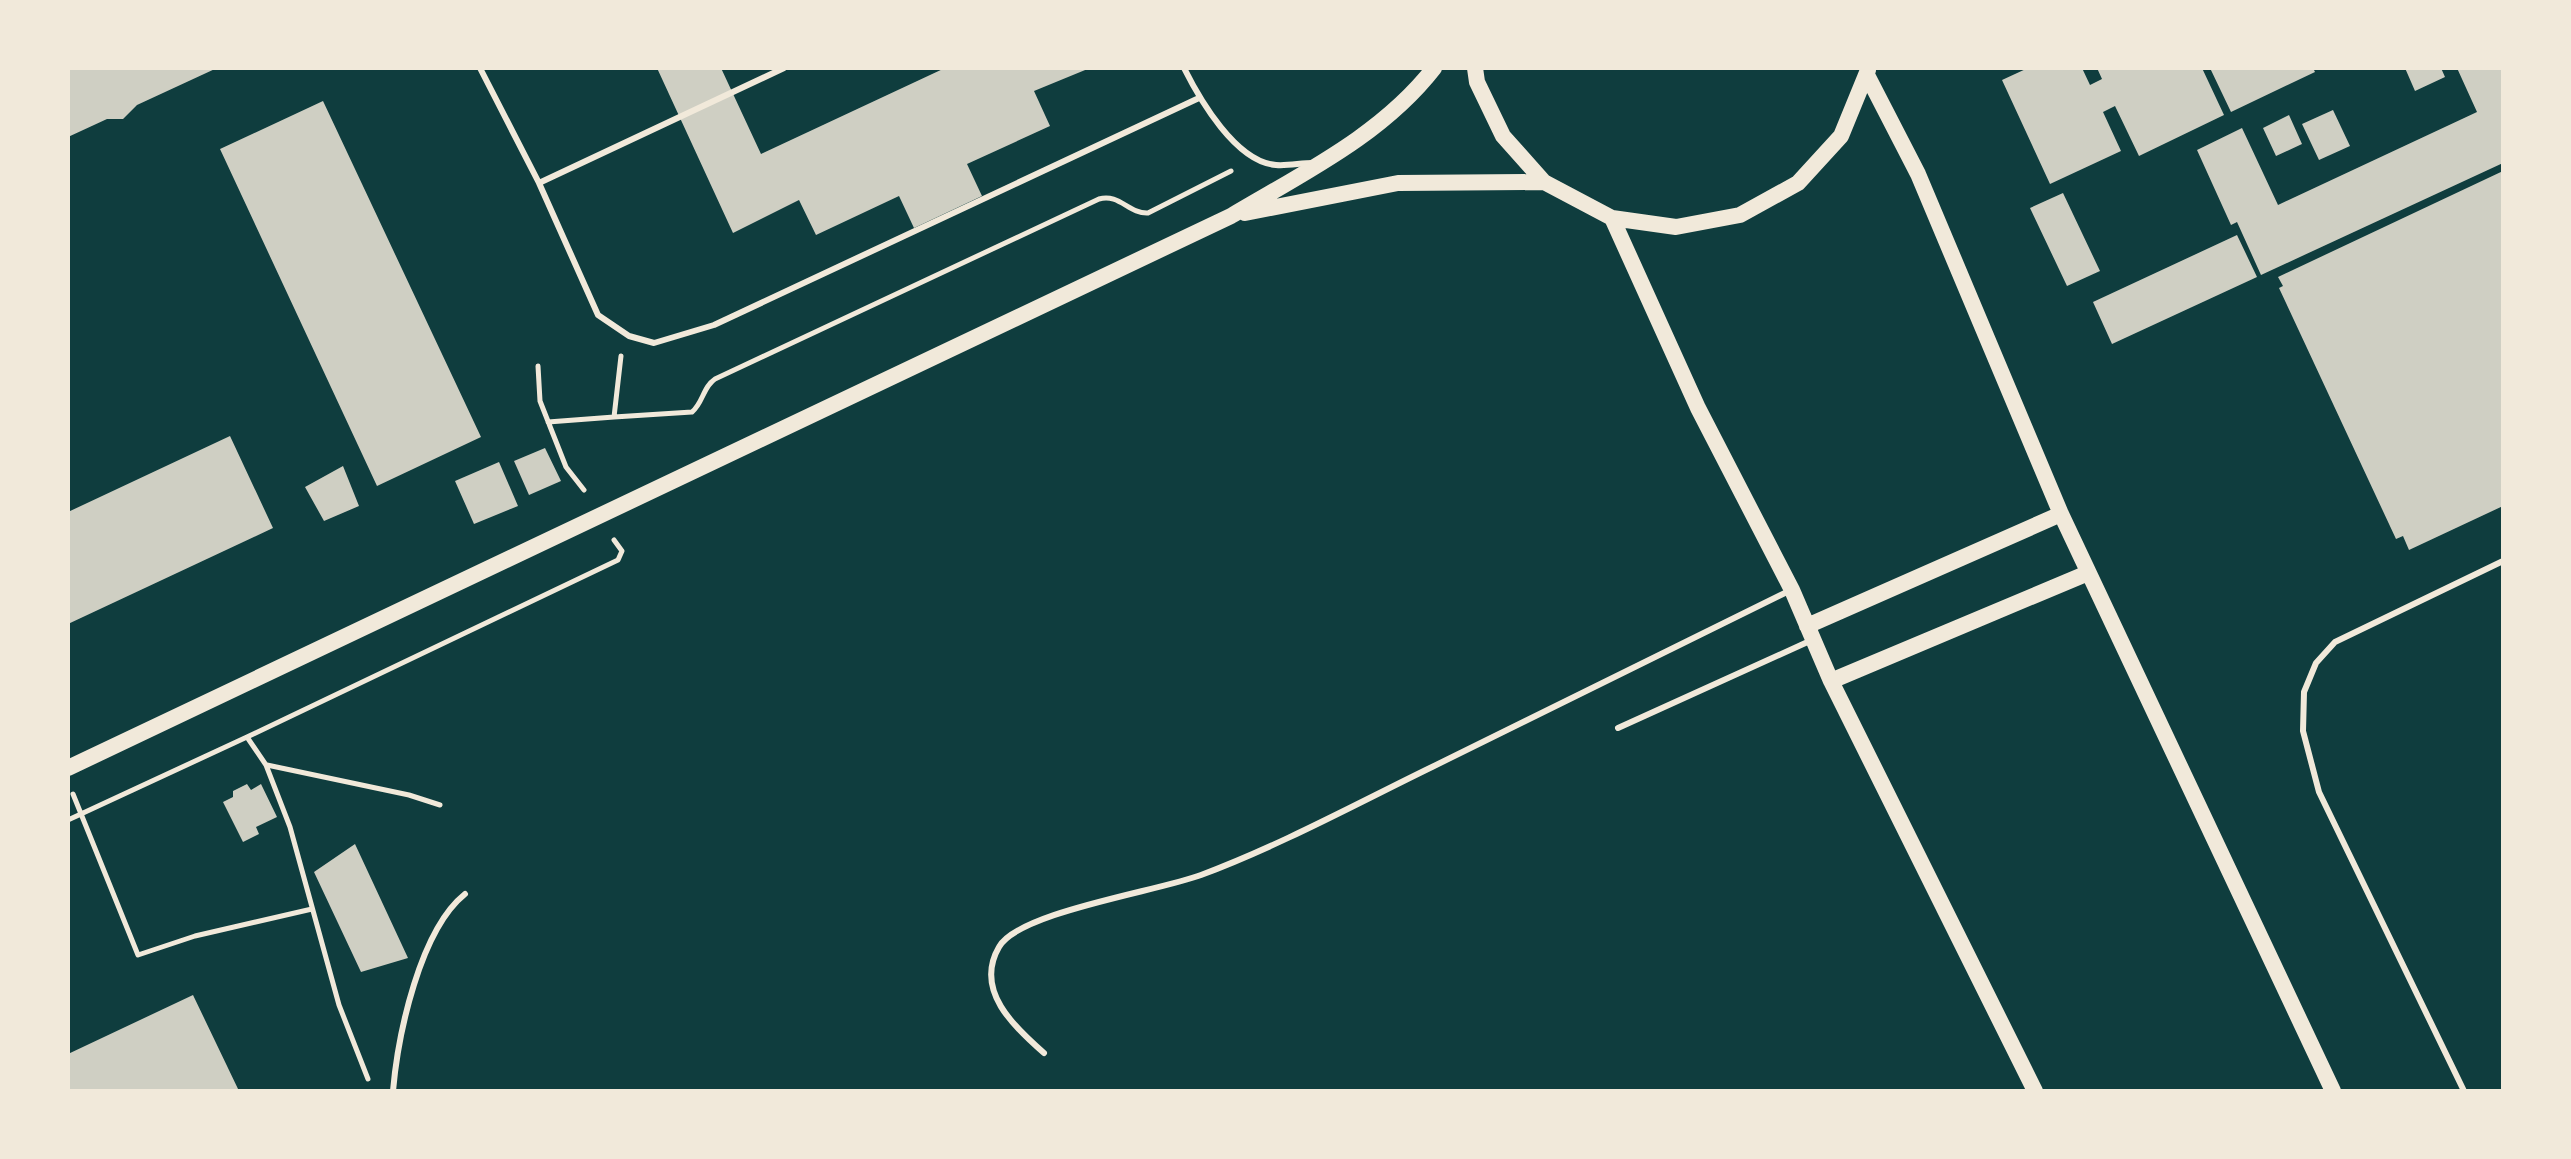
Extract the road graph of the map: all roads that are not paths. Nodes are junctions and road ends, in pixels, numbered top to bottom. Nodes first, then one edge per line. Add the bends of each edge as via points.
1 (480, 68) edge
2 (784, 68) edge
3 (1184, 68) edge
4 (1434, 68) edge
5 (1475, 68) edge
6 (1868, 72) edge
7 (1199, 98) junction
8 (1322, 162) junction
9 (1544, 182) junction
10 (539, 183) junction
11 (1231, 216) junction
12 (1612, 218) junction
13 (2061, 514) junction
14 (2503, 561) edge
15 (2088, 573) junction
16 (1792, 590) junction
17 (1810, 633) junction
18 (1831, 681) junction
19 (1618, 728) dead end
20 (68, 768) edge
21 (465, 894) dead end
22 (1044, 1053) dead end
23 (393, 1091) edge
24 (2035, 1091) edge
25 (2333, 1091) edge
26 (2464, 1091) edge

1 - 10 lane
2 - 10 lane
3 - 7 lane
4 - 8 main road via 1389,115
5 - 9 main road via 1503,136
6 - 12 main road via 1841,136 1798,183 1763,203 1740,215 1676,227
6 - 13 main road via 1918,174
7 - 8 lane via 1243,152 1273,165
7 - 10 lane via 714,325 654,343 623,332 598,315
8 - 11 main road
9 - 11 main road via 1398,183
9 - 12 main road
11 - 20 main road
12 - 16 main road via 1698,408
13 - 15 main road
13 - 17 main road
14 - 26 lane via 2335,642 2316,663 2304,692 2303,731 2319,792
15 - 18 main road
15 - 25 main road
16 - 17 main road
16 - 22 lane via 1265,849 1173,886 1050,915 1017,929 999,945 991,967 995,999 1014,1026
17 - 18 main road
17 - 19 lane
18 - 24 main road
21 - 23 lane via 441,917 422,960

